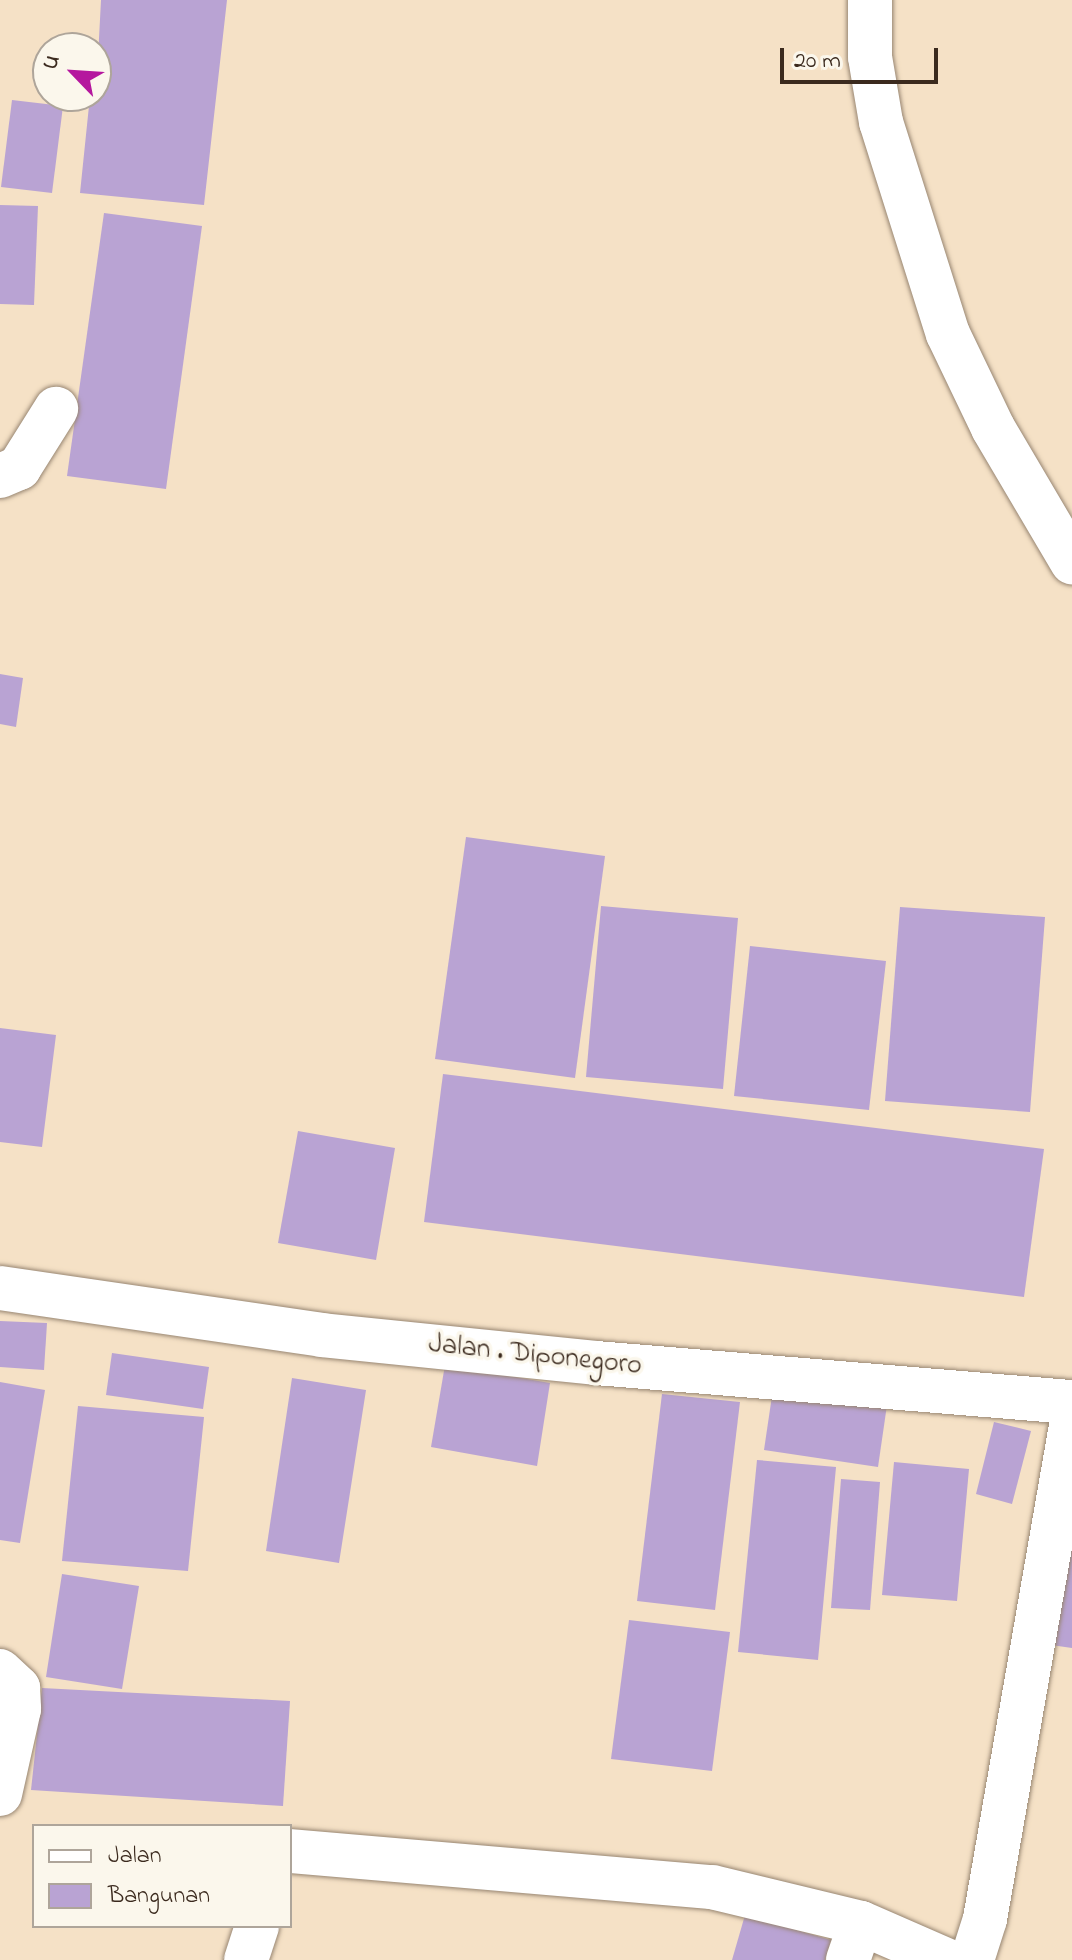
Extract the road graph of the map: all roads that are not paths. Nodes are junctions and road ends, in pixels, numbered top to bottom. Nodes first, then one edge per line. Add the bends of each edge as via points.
1 (870, 0) edge
2 (56, 409) dead end
3 (0, 476) edge
4 (1072, 562) edge
5 (0, 1288) edge
6 (1072, 1402) edge
7 (1072, 1420) edge
8 (0, 1671) edge
9 (0, 1794) edge
10 (292, 1851) edge
11 (256, 1928) edge
12 (854, 1942) edge
13 (969, 1948) edge
14 (246, 1960) edge

1 - 4 street via 870,57 881,122 948,334 993,428
2 - 3 street via 19,468
5 - 6 street, Jalan . Diponegoro via 322,1335
7 - 13 street
8 - 9 street via 18,1688 19,1709
10 - 12 street via 712,1887
11 - 14 street
12 - 13 street

